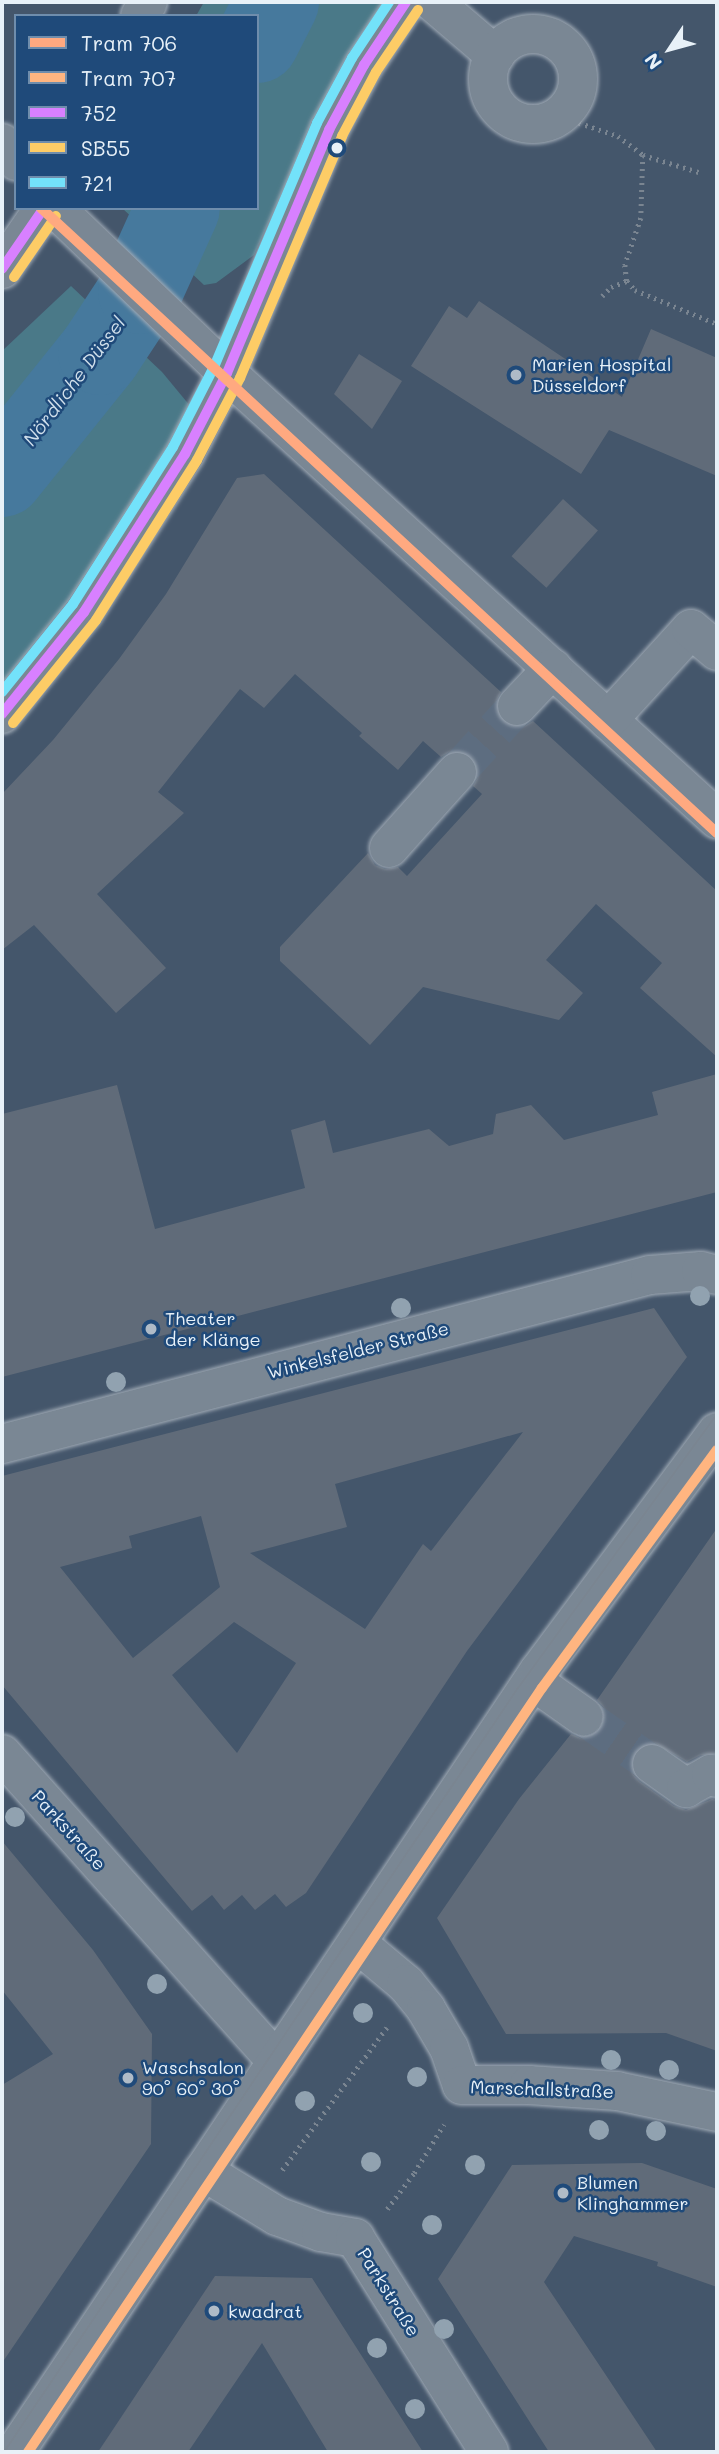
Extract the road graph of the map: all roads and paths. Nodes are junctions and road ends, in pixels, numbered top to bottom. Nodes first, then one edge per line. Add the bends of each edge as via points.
1 (407, 2) edge
2 (433, 2) edge
3 (495, 55) junction
4 (559, 116) junction
5 (2, 143) edge
6 (643, 155) junction
7 (14, 158) edge
8 (702, 173) dead end
9 (43, 210) edge
10 (57, 210) edge
11 (2, 269) edge
12 (627, 281) junction
13 (602, 296) dead end
14 (717, 324) edge
15 (227, 373) junction
16 (717, 651) edge
17 (553, 668) junction
18 (517, 706) tunnel mouth
19 (2, 714) edge
20 (608, 720) junction
21 (457, 772) tunnel mouth
22 (717, 819) edge
23 (389, 848) dead end
24 (717, 1275) edge
25 (717, 1432) edge
26 (2, 1444) edge
27 (533, 1681) junction
28 (584, 1717) tunnel mouth
29 (2, 1754) edge
30 (652, 1764) tunnel mouth
31 (717, 1778) edge
32 (356, 1943) junction
33 (415, 1995) junction
34 (276, 2062) junction
35 (462, 2085) junction
36 (717, 2112) edge
37 (203, 2171) junction
38 (257, 2204) junction
39 (355, 2238) junction
40 (15, 2452) edge
41 (489, 2452) edge

1 - 15 street via 328,130
2 - 3 street
3 - 4 street via 488,82 503,114 535,124
3 - 4 street via 515,38 533,34 565,48 574,63 577,86
4 - 6 path via 618,136
5 - 7 street
6 - 8 path
6 - 12 path via 641,218 625,265
9 - 11 street
10 - 15 street
12 - 13 path
12 - 14 path via 635,290
15 - 17 street
15 - 19 street via 185,454 94,597
16 - 20 street via 691,629
17 - 18 street
17 - 20 street
20 - 22 street
21 - 23 street
24 - 26 street, Winkelsfelder Straße via 701,1271 650,1275
25 - 27 street
27 - 28 street
27 - 32 street
29 - 34 street, Parkstraße
30 - 31 street via 686,1788 711,1774
32 - 33 street, Marschallstraße
32 - 34 street
33 - 35 street, Marschallstraße via 449,2048
33 - 38 path
34 - 37 street
35 - 36 street, Marschallstraße via 617,2091
35 - 39 path via 414,2173 382,2214
37 - 38 street, Parkstraße
37 - 40 street
38 - 39 street, Parkstraße via 321,2232
39 - 41 street, Parkstraße

